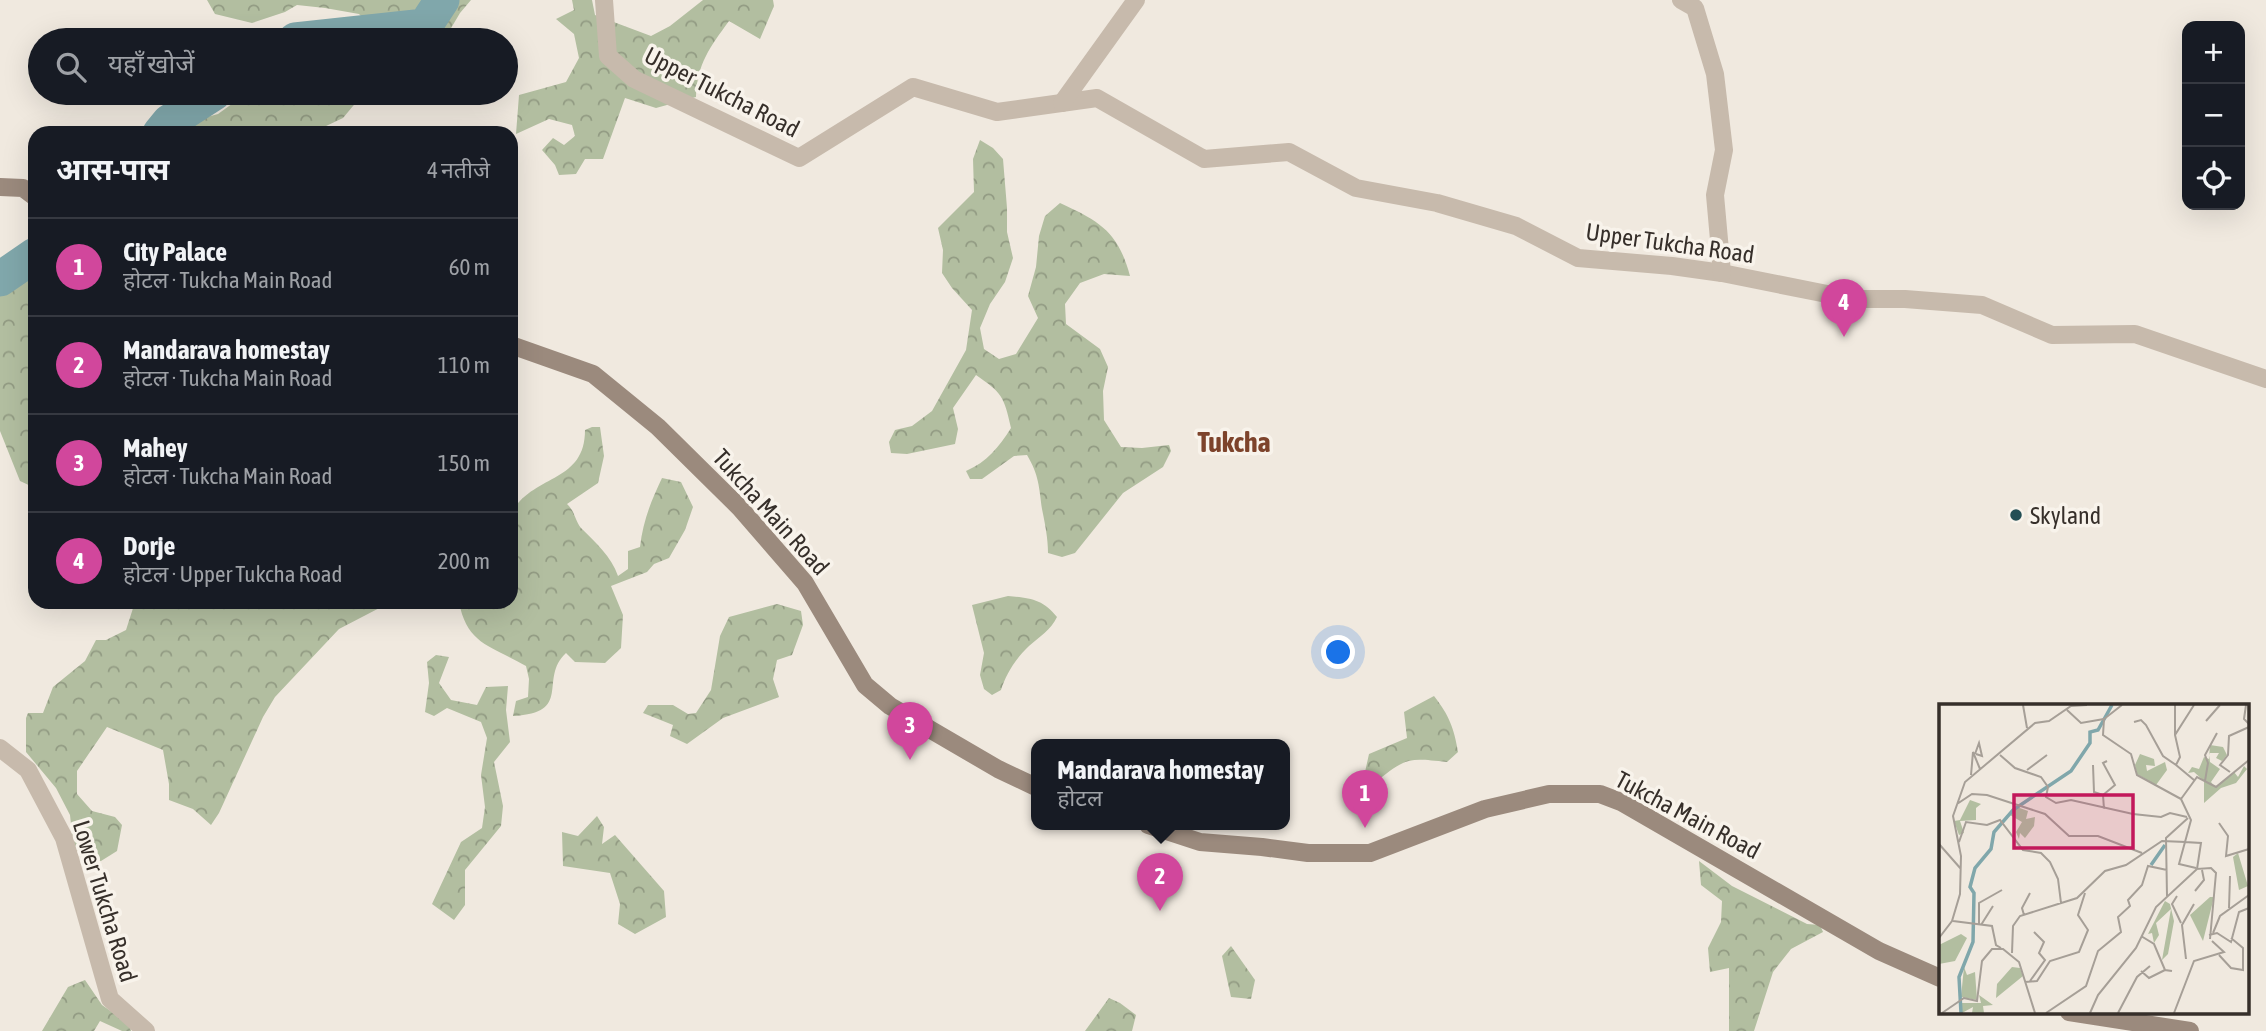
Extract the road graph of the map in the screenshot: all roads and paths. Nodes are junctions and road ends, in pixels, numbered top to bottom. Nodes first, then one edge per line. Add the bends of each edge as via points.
1 (604, 0) edge
2 (1136, 0) edge
3 (1694, 3) edge
4 (1062, 103) junction
5 (0, 187) edge
6 (28, 192) edge
7 (1723, 273) junction
8 (518, 347) edge
9 (2266, 379) edge
10 (0, 748) edge
11 (1031, 785) edge
12 (1163, 830) edge
13 (1939, 977) edge
14 (2082, 1014) edge
15 (146, 1031) edge
16 (2189, 1031) edge

1 - 4 street, Upper Tukcha Road via 608,56 634,79 799,158 914,87 997,112
2 - 4 street
3 - 7 street via 1714,74 1724,150 1715,195
4 - 7 street, Upper Tukcha Road via 1097,98 1204,159 1289,152 1356,188 1437,203 1516,226 1578,258
5 - 6 street
7 - 9 street, Upper Tukcha Road via 1852,299 1982,305 2052,335 2135,334
8 - 11 street, Tukcha Main Road via 593,373 658,428 740,508 805,583 865,685 890,706
10 - 15 street, Lower Tukcha Road via 28,770 64,838 110,999
12 - 13 street, Tukcha Main Road via 1200,842 1308,853 1370,853 1485,809 1549,794 1600,794 1880,951
14 - 16 street

